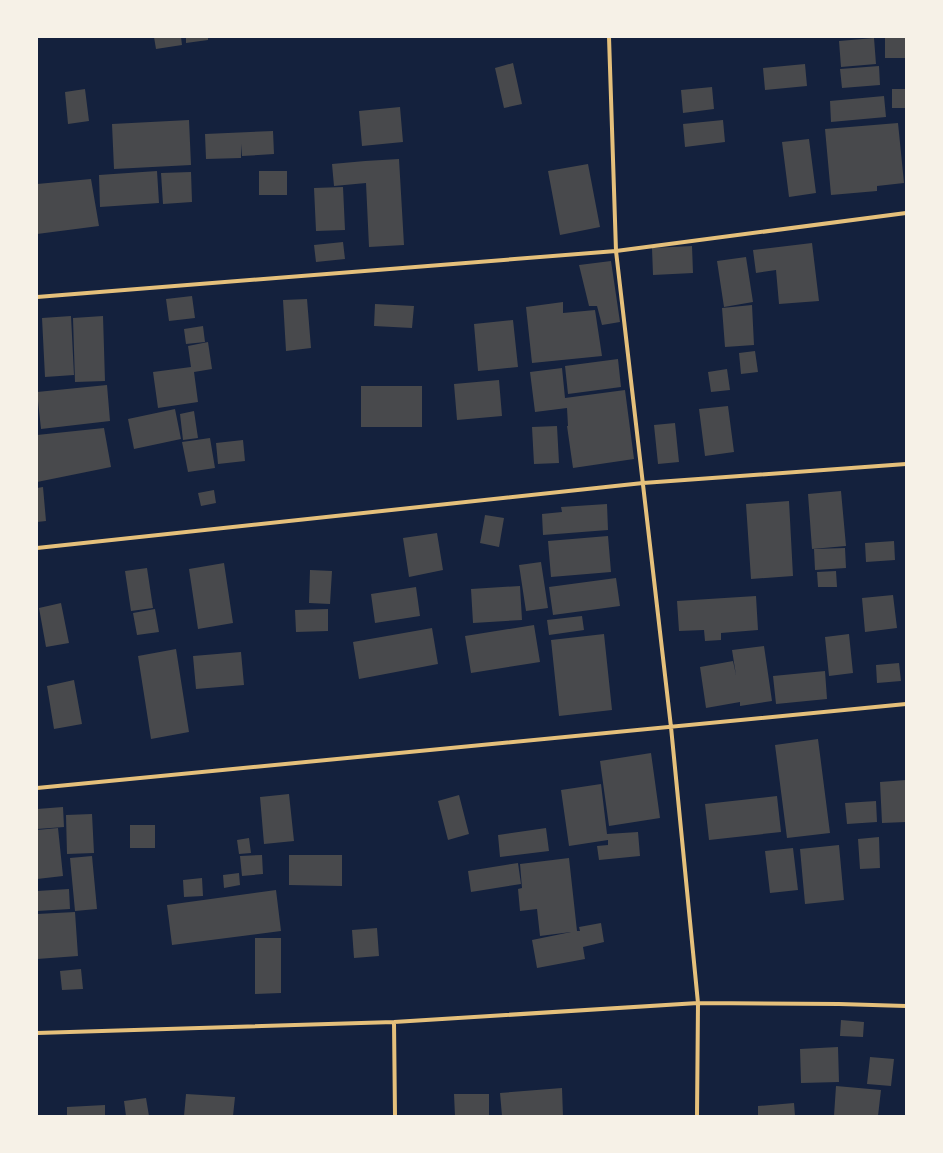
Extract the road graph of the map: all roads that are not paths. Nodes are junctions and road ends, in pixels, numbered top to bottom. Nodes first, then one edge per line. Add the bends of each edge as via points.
1 (609, 37) edge
2 (906, 213) edge
3 (616, 251) junction
4 (37, 297) edge
5 (906, 464) edge
6 (643, 483) junction
7 (37, 548) edge
8 (906, 704) edge
9 (671, 727) junction
10 (37, 788) edge
11 (698, 1003) junction
12 (906, 1006) edge
13 (394, 1022) junction
14 (37, 1033) edge
15 (394, 1116) edge
16 (697, 1116) edge

1 - 3 street
2 - 3 street
3 - 4 street
3 - 6 street
5 - 6 street
6 - 7 street
6 - 9 street
8 - 9 street
9 - 10 street
9 - 11 street
11 - 12 street
11 - 13 street
11 - 16 street
13 - 14 street
13 - 15 street

